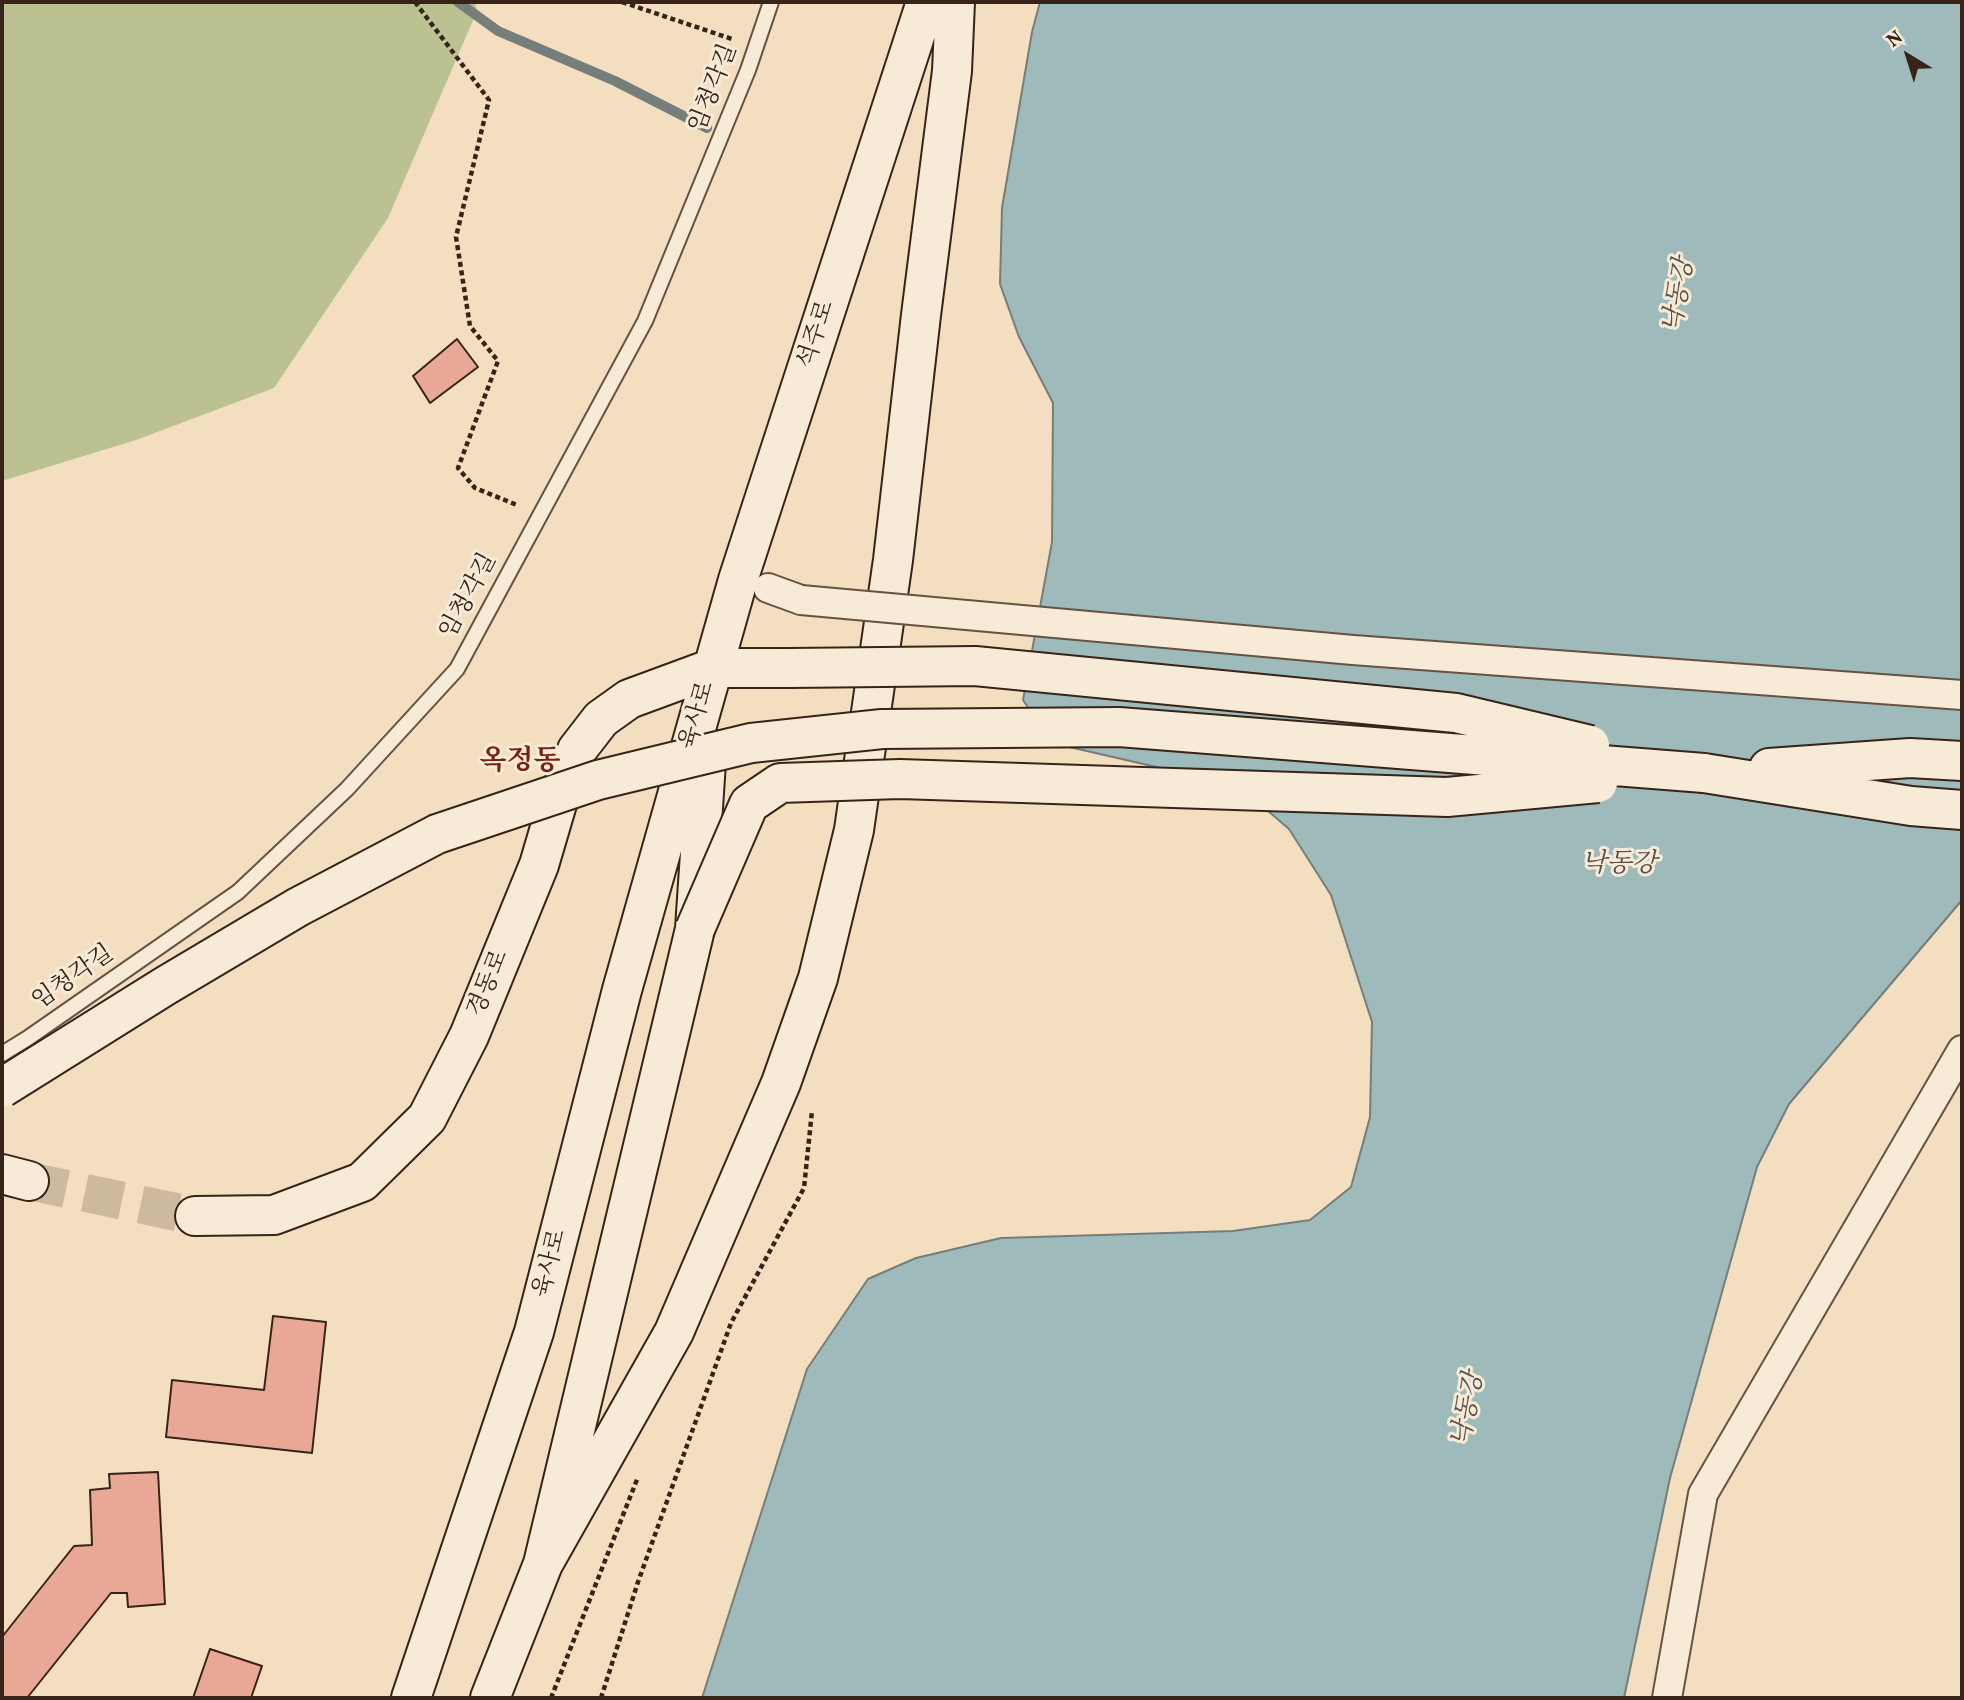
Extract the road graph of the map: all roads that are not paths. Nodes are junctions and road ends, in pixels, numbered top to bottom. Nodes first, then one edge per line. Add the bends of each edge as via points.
1 (771, 2) edge
2 (926, 2) edge
3 (955, 2) edge
4 (768, 588) dead end
5 (713, 668) junction
6 (1962, 695) edge
7 (1962, 761) edge
8 (1704, 773) junction
9 (1962, 810) edge
10 (695, 929) junction
11 (1962, 1050) edge
12 (2, 1054) edge
13 (2, 1088) edge
14 (195, 1216) tunnel mouth
15 (543, 1564) junction
16 (411, 1698) edge
17 (490, 1698) edge
18 (1667, 1698) edge

1 - 12 lane, 임청각길 via 645,321 457,669 347,789 237,892
2 - 5 street, 석주로
3 - 15 street via 952,71 893,560 854,830 818,978 781,1083 674,1332
4 - 6 street, bridge via 801,600 1353,650
5 - 8 street, bridge via 975,666 1456,713
5 - 10 street, 육사로
5 - 14 street, 경동로 via 629,699 601,719 577,750 539,865 470,1036 427,1118 362,1182 274,1214
5 - 16 street, 육사로 via 622,990 534,1332
7 - 8 street via 1910,758
8 - 9 street
8 - 10 street, bridge via 1447,797 900,779 780,783 749,804
8 - 13 street, bridge via 1119,727 882,729 751,743 598,780 437,834 298,907
10 - 15 street, 육사로
11 - 18 street via 1703,1494
15 - 17 street, 육사로

